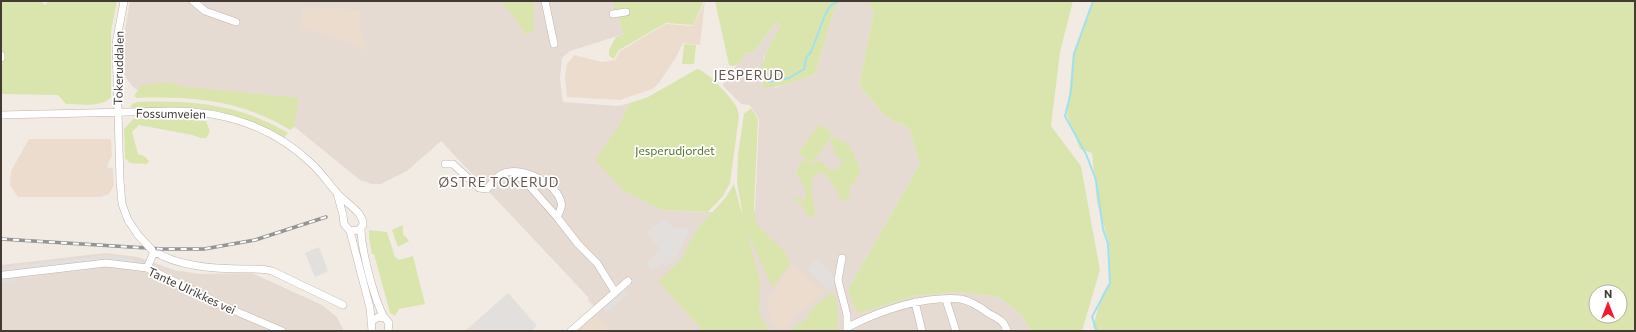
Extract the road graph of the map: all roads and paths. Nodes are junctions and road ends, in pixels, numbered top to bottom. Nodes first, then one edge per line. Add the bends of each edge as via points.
1 (124, 1) edge
2 (193, 1) edge
3 (545, 1) edge
4 (626, 12) dead end
5 (613, 14) dead end
6 (236, 22) dead end
7 (554, 44) dead end
8 (117, 112) junction
9 (1, 115) edge
10 (445, 164) dead end
11 (512, 172) junction
12 (337, 193) junction
13 (357, 213) junction
14 (557, 217) junction
15 (344, 219) junction
16 (360, 228) junction
17 (350, 231) junction
18 (153, 251) junction
19 (842, 258) dead end
20 (147, 268) junction
21 (4, 275) dead end
22 (628, 281) dead end
23 (615, 292) junction
24 (946, 300) junction
25 (915, 302) junction
26 (344, 305) dead end
27 (384, 317) junction
28 (371, 322) junction
29 (848, 329) edge
30 (282, 331) edge
31 (372, 331) edge
32 (388, 331) edge
33 (571, 331) edge
34 (922, 331) edge
35 (956, 331) edge
36 (1007, 331) edge

1 - 8 street, Tokeruddalen via 116,44
2 - 6 street via 205,11
3 - 7 street
4 - 5 street
8 - 9 street, Fossumveien
8 - 12 street, Fossumveien via 198,112 247,123 272,134 294,148
8 - 18 street, Tokeruddalen, bridge via 122,204 128,220
10 - 11 street via 453,164 479,188 487,189 498,177
11 - 14 street via 527,183
11 - 14 street via 533,175 545,182 561,202
12 - 13 street, Fossumveien
12 - 15 street, Fossumveien
13 - 15 street via 350,213
13 - 16 street via 363,219
14 - 23 street via 597,263
15 - 17 street via 345,226
16 - 17 street via 357,231
16 - 27 street via 377,301
17 - 28 street via 365,287
18 - 20 street
18 - 26 street via 175,262 191,265 260,268 272,271
19 - 29 street via 838,280
20 - 21 street, Tante Ulrikkes vei via 106,263
20 - 30 street, Tante Ulrikkes vei
22 - 23 street
23 - 33 street
24 - 25 street
24 - 35 street
24 - 36 street via 962,299 976,304 1001,319
25 - 29 street
25 - 34 street
27 - 28 street via 378,317
27 - 32 street via 389,323
28 - 31 street

